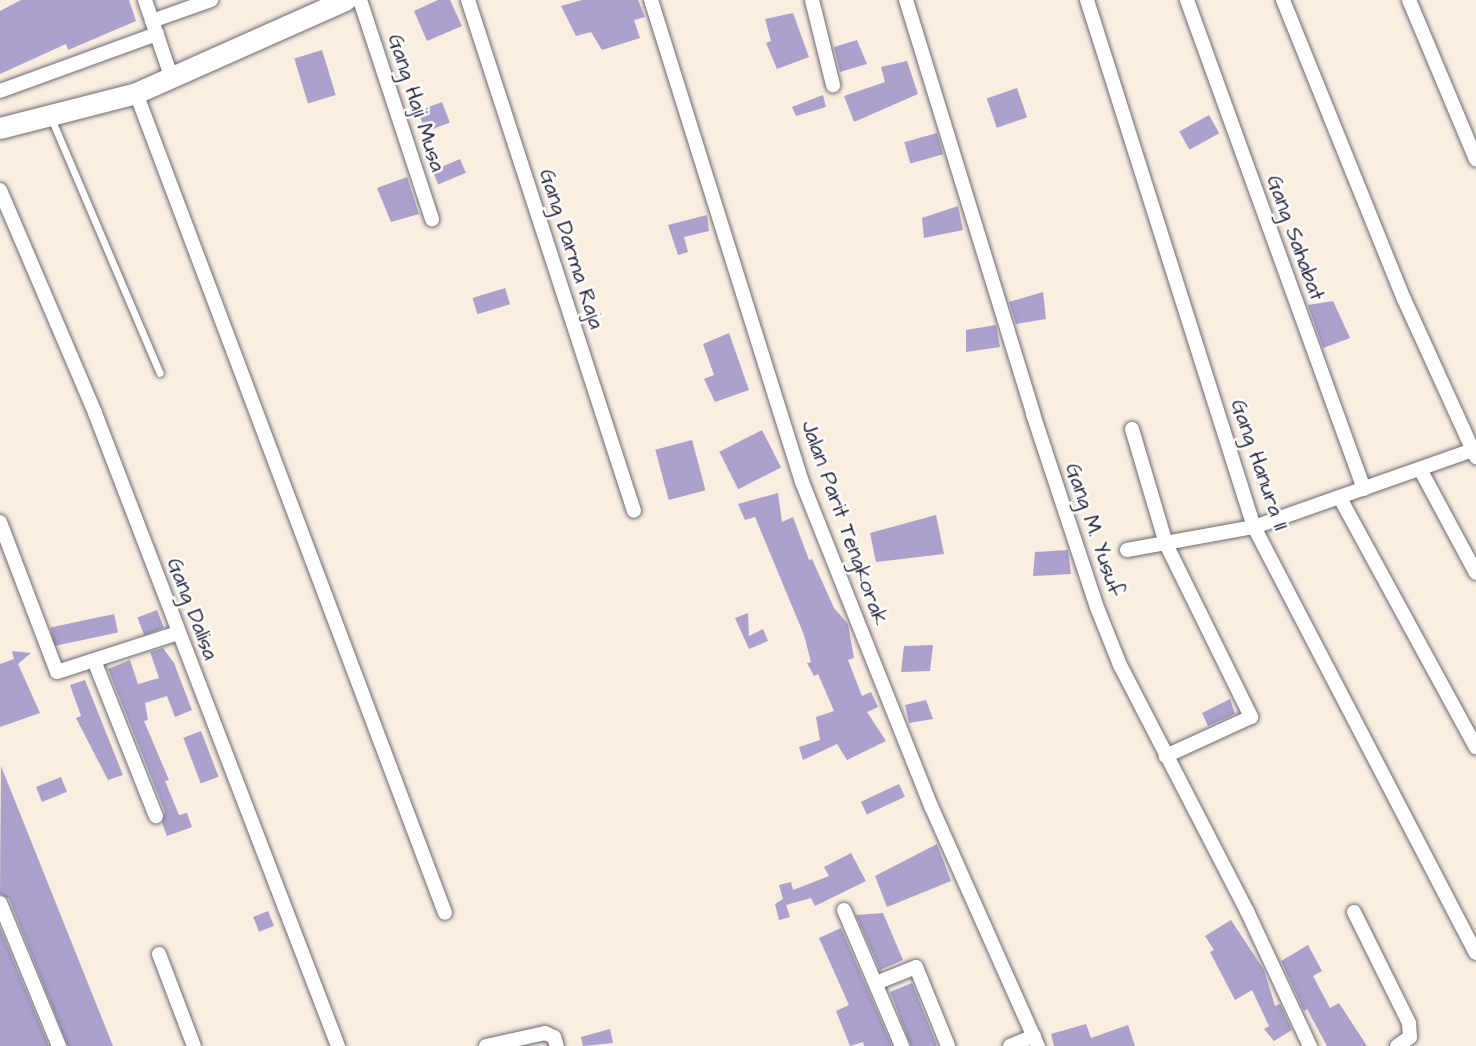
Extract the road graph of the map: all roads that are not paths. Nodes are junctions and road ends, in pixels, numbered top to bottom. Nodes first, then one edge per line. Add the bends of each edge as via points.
1 (145, 0) edge
2 (211, 0) edge
3 (345, 0) edge
4 (360, 0) edge
5 (468, 0) edge
6 (651, 0) edge
7 (812, 0) edge
8 (906, 0) edge
9 (1087, 0) edge
10 (1187, 0) edge
11 (1283, 0) edge
12 (1409, 0) edge
13 (154, 28) junction
14 (171, 76) junction
15 (833, 85) dead end
16 (0, 91) edge
17 (136, 93) junction
18 (51, 118) junction
19 (0, 128) edge
20 (1476, 159) edge
21 (0, 190) edge
22 (432, 219) dead end
23 (160, 373) dead end
24 (1132, 429) dead end
25 (1475, 452) edge
26 (1420, 470) junction
27 (1364, 489) junction
28 (1340, 498) junction
29 (634, 511) dead end
30 (0, 522) edge
31 (1254, 527) junction
32 (1166, 544) junction
33 (1127, 550) dead end
34 (1476, 573) edge
35 (178, 633) junction
36 (95, 663) junction
37 (1476, 747) edge
38 (1166, 756) junction
39 (156, 816) dead end
40 (0, 903) edge
41 (844, 910) dead end
42 (1354, 912) dead end
43 (445, 913) dead end
44 (1476, 953) edge
45 (159, 954) dead end
46 (876, 983) junction
47 (1036, 1041) edge
48 (557, 1045) edge
49 (59, 1046) edge
50 (194, 1046) edge
51 (338, 1046) edge
52 (486, 1046) edge
53 (902, 1046) edge
54 (948, 1046) edge
55 (1010, 1046) edge
56 (1310, 1046) edge
57 (1397, 1046) edge

1 - 13 street
2 - 13 street
3 - 14 main road
4 - 22 street, Gang Haji Musa
5 - 29 street, Gang Darma Raja
6 - 47 street, Jalan Parit Tengkorak via 802,482 931,806
7 - 15 street
8 - 38 street, Gang M. Yusuf via 1082,565 1120,665
9 - 31 street, Gang Hanura II
10 - 27 street, Gang Sahabat
11 - 25 street via 1404,299
12 - 20 street
13 - 14 street
13 - 16 street
14 - 17 main road
17 - 18 main road
17 - 43 street
18 - 19 main road
18 - 23 lane
21 - 35 street, Gang Dalisa via 95,413
24 - 32 street
25 - 26 street
26 - 27 street
26 - 34 street
27 - 28 street
28 - 31 street
28 - 37 street
30 - 36 street via 54,669 65,672
31 - 32 street
31 - 44 street, Gang Hanura II
32 - 33 street
32 - 38 street via 1251,716
35 - 36 street
35 - 51 street, Gang Dalisa
36 - 39 street
38 - 56 street, Gang M. Yusuf via 1247,911
40 - 49 street
41 - 46 street
42 - 57 street via 1409,1023 1410,1037
45 - 50 street
46 - 53 street
46 - 54 street via 912,967 918,970
47 - 55 street
48 - 52 street via 554,1037 545,1033

